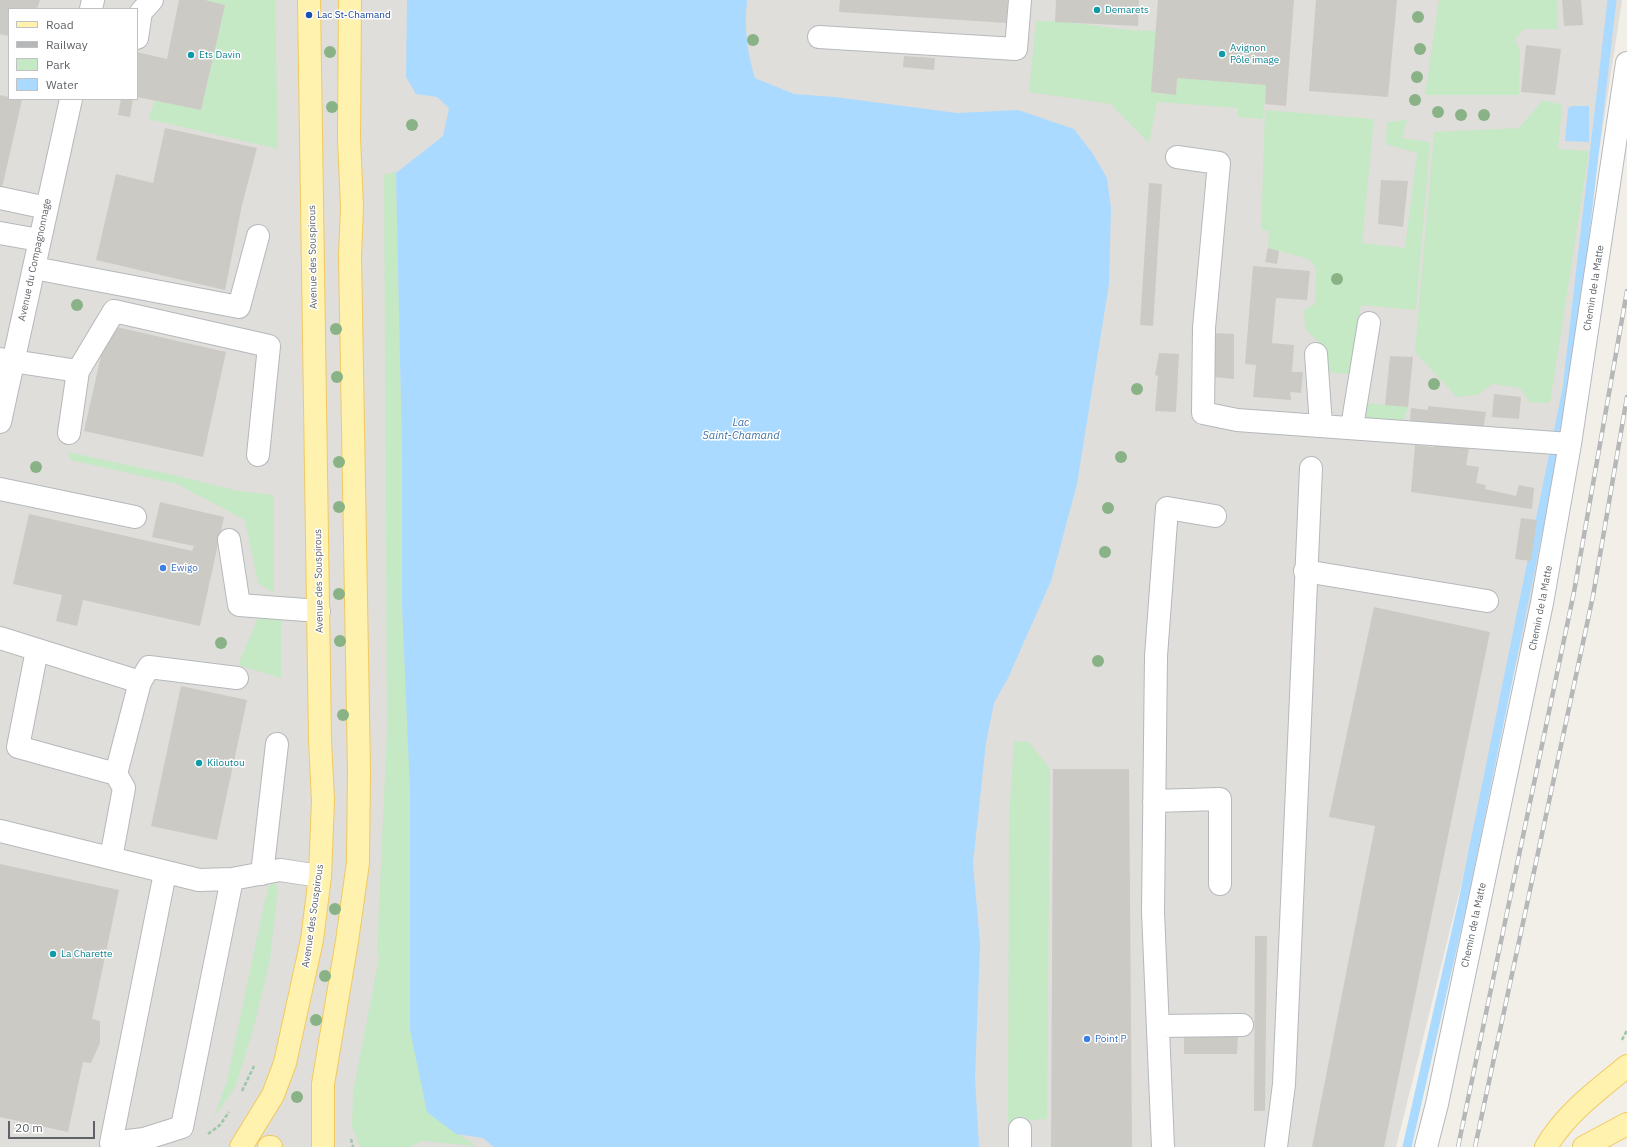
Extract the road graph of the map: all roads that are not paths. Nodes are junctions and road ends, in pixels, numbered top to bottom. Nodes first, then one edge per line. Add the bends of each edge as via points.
1 (152, 0) edge
2 (309, 0) edge
3 (350, 0) edge
4 (1020, 0) edge
5 (138, 32) edge
6 (819, 37) dead end
7 (1627, 63) edge
8 (71, 100) edge
9 (1177, 157) dead end
10 (0, 198) edge
11 (47, 208) junction
12 (0, 233) edge
13 (258, 236) dead end
14 (39, 240) junction
15 (34, 268) junction
16 (1369, 323) dead end
17 (1316, 354) dead end
18 (7, 361) edge
19 (78, 371) junction
20 (0, 422) edge
21 (1321, 425) junction
22 (1352, 427) junction
23 (69, 433) dead end
24 (1570, 444) junction
25 (258, 455) dead end
26 (1311, 468) dead end
27 (0, 489) edge
28 (1215, 516) dead end
29 (134, 517) dead end
30 (229, 540) dead end
31 (1305, 571) junction
32 (1487, 601) dead end
33 (320, 612) junction
34 (0, 638) edge
35 (37, 650) junction
36 (237, 678) dead end
37 (140, 682) junction
38 (277, 744) dead end
39 (116, 774) junction
40 (1154, 802) junction
41 (0, 831) edge
42 (111, 858) junction
43 (165, 873) junction
44 (262, 874) junction
45 (320, 876) junction
46 (232, 879) junction
47 (1220, 884) dead end
48 (1242, 1025) dead end
49 (1158, 1026) junction
50 (1627, 1066) edge
51 (1627, 1124) edge
52 (241, 1147) edge
53 (323, 1147) edge
54 (1162, 1147) edge
55 (1276, 1147) edge
56 (1426, 1147) edge
57 (1546, 1147) edge
58 (1584, 1147) edge

1 - 5 street via 141,12
2 - 33 main road, Avenue des Souspirous
3 - 53 main road via 350,256 359,771 358,855 323,1084
4 - 6 street via 1016,49
7 - 24 street, Chemin de la Matte
8 - 11 street, Avenue du Compagnonnage
9 - 21 street via 1218,163 1204,328 1203,413 1237,420
10 - 11 street
11 - 14 street, Avenue du Compagnonnage
12 - 14 street
13 - 15 street via 239,307
14 - 15 street, Avenue du Compagnonnage
15 - 18 street, Avenue du Compagnonnage
16 - 22 street
17 - 21 street
18 - 19 street
18 - 20 street, Avenue du Compagnonnage
19 - 23 street
19 - 25 street via 114,311 269,346
21 - 22 street
22 - 24 street
24 - 56 street, Chemin de la Matte via 1542,603
26 - 31 street
27 - 29 street
28 - 40 street via 1167,508 1156,656
30 - 33 street via 239,605
31 - 32 street
31 - 55 street via 1284,1084
33 - 45 main road, Avenue des Souspirous via 320,740 323,801
34 - 35 street
35 - 37 street
35 - 39 street via 18,747
36 - 37 street via 149,667
37 - 39 street
38 - 44 street
39 - 42 street via 124,788
40 - 47 street via 1220,799
40 - 49 street via 1153,912
41 - 42 street
42 - 43 street
43 - 46 street via 199,880
43 - 46 street via 111,1143 144,1139 182,1127
44 - 45 street via 280,870
44 - 46 street
45 - 52 main road, Avenue des Souspirous via 312,940 285,1063 274,1095
48 - 49 street
49 - 54 street
50 - 57 main road via 1578,1107 1553,1135
51 - 58 main road

